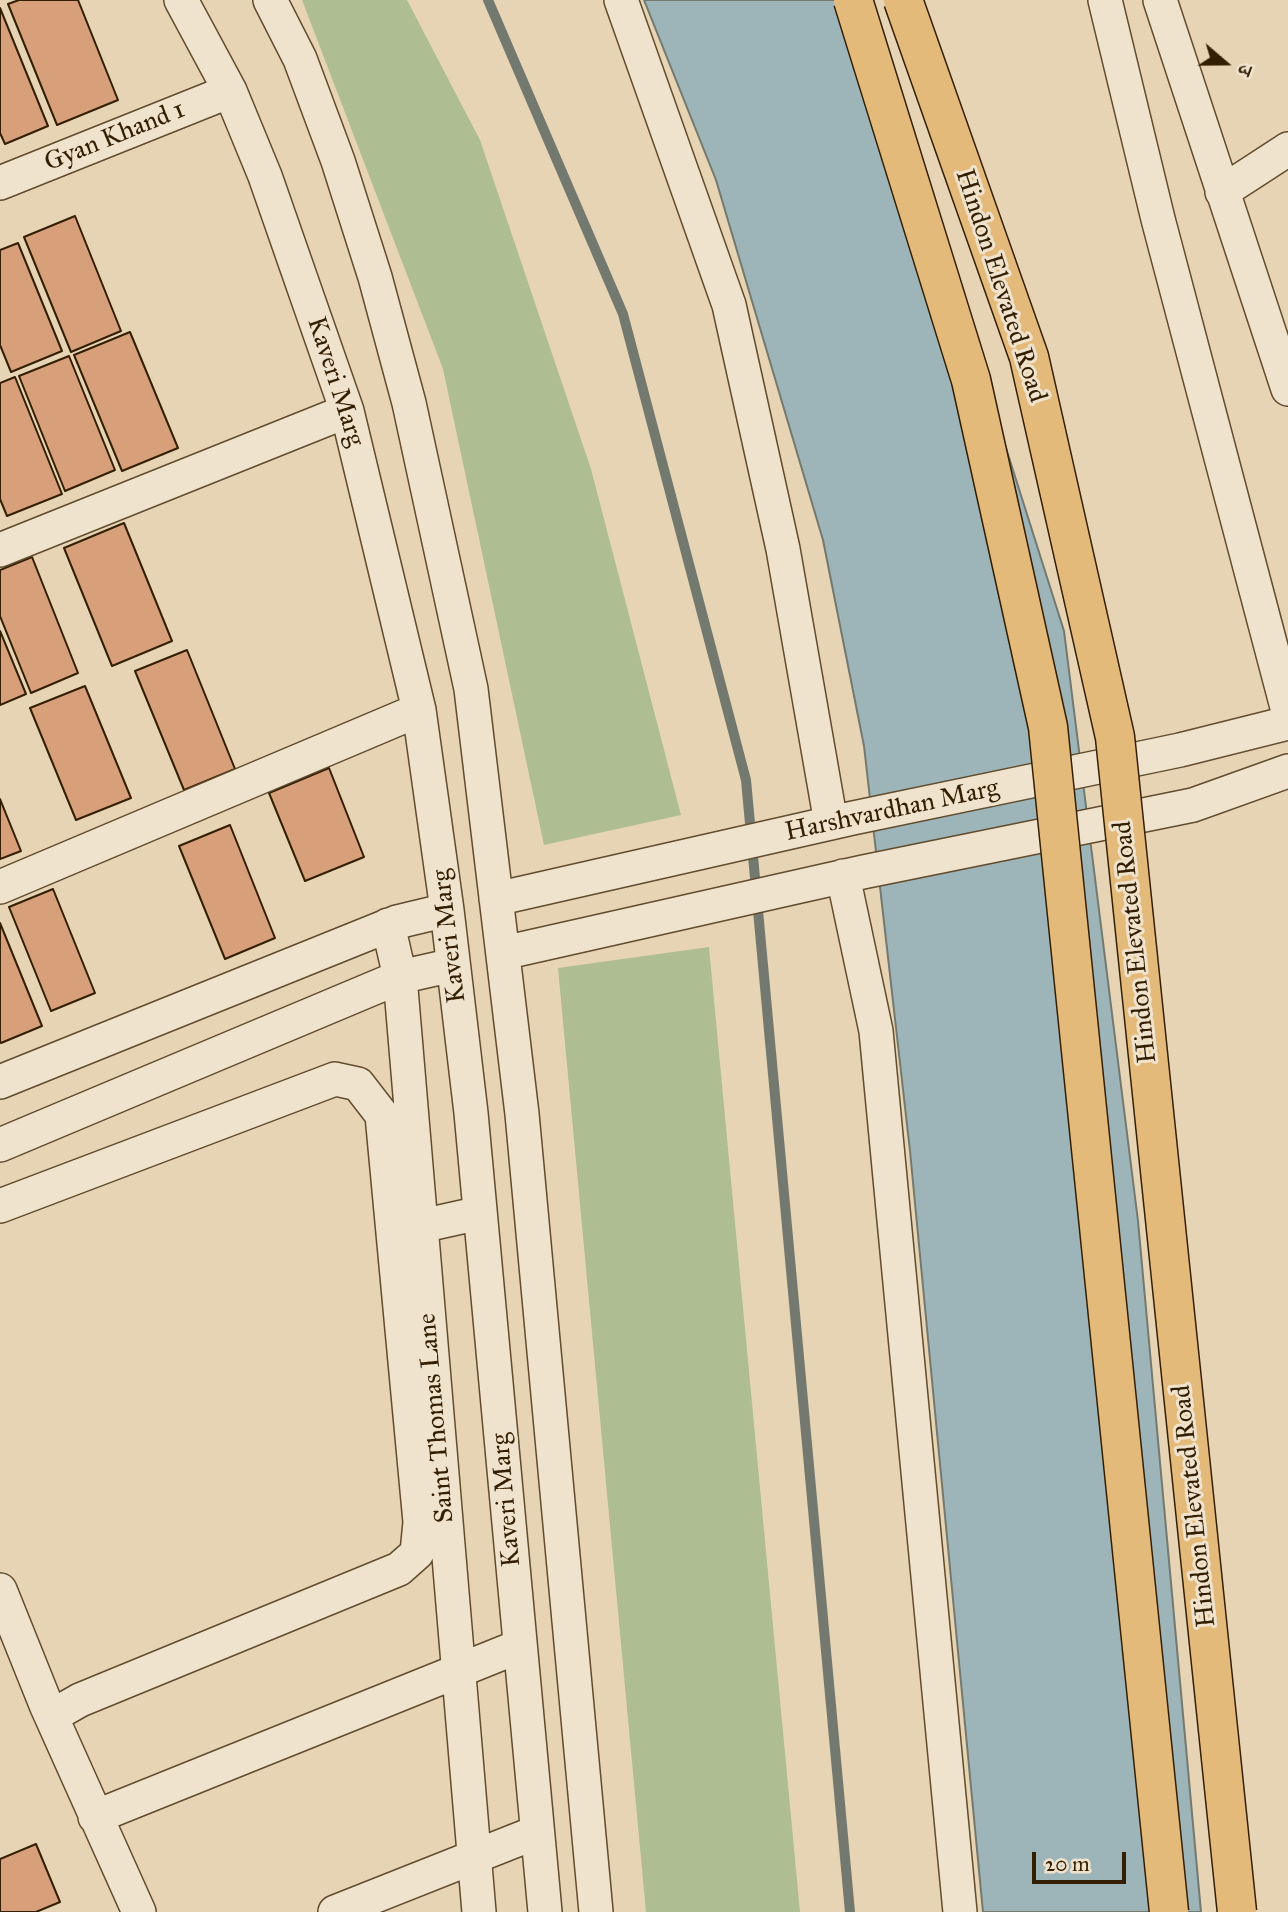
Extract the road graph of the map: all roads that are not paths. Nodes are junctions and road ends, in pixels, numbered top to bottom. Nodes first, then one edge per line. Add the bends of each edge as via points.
1 (181, 0) edge
2 (270, 0) edge
3 (621, 0) edge
4 (853, 0) edge
5 (902, 0) edge
6 (1105, 0) edge
7 (1160, 0) edge
8 (230, 91) junction
9 (1288, 149) edge
10 (0, 183) edge
11 (1222, 192) junction
12 (1288, 389) edge
13 (348, 411) junction
14 (0, 551) edge
15 (419, 710) junction
16 (1288, 711) edge
17 (1288, 723) edge
18 (1288, 771) edge
19 (842, 820) junction
20 (853, 874) junction
21 (0, 887) edge
22 (496, 899) junction
23 (447, 910) junction
24 (388, 925) junction
25 (503, 953) junction
26 (453, 965) junction
27 (400, 977) junction
28 (408, 1067) junction
29 (0, 1082) edge
30 (358, 1084) junction
31 (0, 1145) edge
32 (0, 1206) edge
33 (480, 1213) junction
34 (412, 1235) junction
35 (433, 1534) junction
36 (0, 1590) edge
37 (520, 1646) junction
38 (458, 1671) junction
39 (52, 1716) junction
40 (95, 1817) junction
41 (537, 1832) junction
42 (474, 1857) junction
43 (139, 1912) edge
44 (335, 1912) edge
45 (479, 1912) edge
46 (545, 1912) edge
47 (596, 1912) edge
48 (960, 1912) edge
49 (1169, 1912) edge
50 (1237, 1912) edge

1 - 8 street, Kaveri Marg
2 - 22 street, Kaveri Marg via 300,60 338,161 409,402 471,689
3 - 19 street via 729,305
4 - 49 highway, Hindon Elevated Road, bridge via 971,380 1048,727
5 - 50 highway, Hindon Elevated Road, bridge via 1029,357 1115,737
6 - 16 street
7 - 11 street
8 - 10 street, Gyan Khand 1
8 - 13 street, Kaveri Marg
9 - 11 street
11 - 12 street
13 - 14 street
13 - 15 street, Kaveri Marg
15 - 21 street
15 - 23 street, Kaveri Marg
17 - 19 street, Harshvardhan Marg, bridge
18 - 20 street, Harshvardhan Marg, bridge via 1193,805
19 - 22 street, Harshvardhan Marg
20 - 25 street, Harshvardhan Marg
20 - 48 street via 876,1031
22 - 25 street, Kaveri Marg
23 - 24 street
23 - 26 street, Kaveri Marg
24 - 27 street, Saint Thomas Lane
24 - 29 street
25 - 47 street, Kaveri Marg
26 - 27 street
26 - 33 street, Kaveri Marg
27 - 28 street, Saint Thomas Lane
27 - 31 street
28 - 30 street
28 - 34 street, Saint Thomas Lane
30 - 32 street via 335,1079
30 - 34 street via 382,1115
33 - 34 street
33 - 37 street, Kaveri Marg
34 - 35 street, Saint Thomas Lane
35 - 38 street, Saint Thomas Lane
35 - 39 street via 399,1569 80,1700
36 - 39 street
37 - 38 street
37 - 41 street, Kaveri Marg
38 - 40 street
38 - 42 street, Saint Thomas Lane
39 - 40 street
40 - 43 street
41 - 42 street
41 - 46 street, Kaveri Marg
42 - 44 street
42 - 45 street, Saint Thomas Lane

